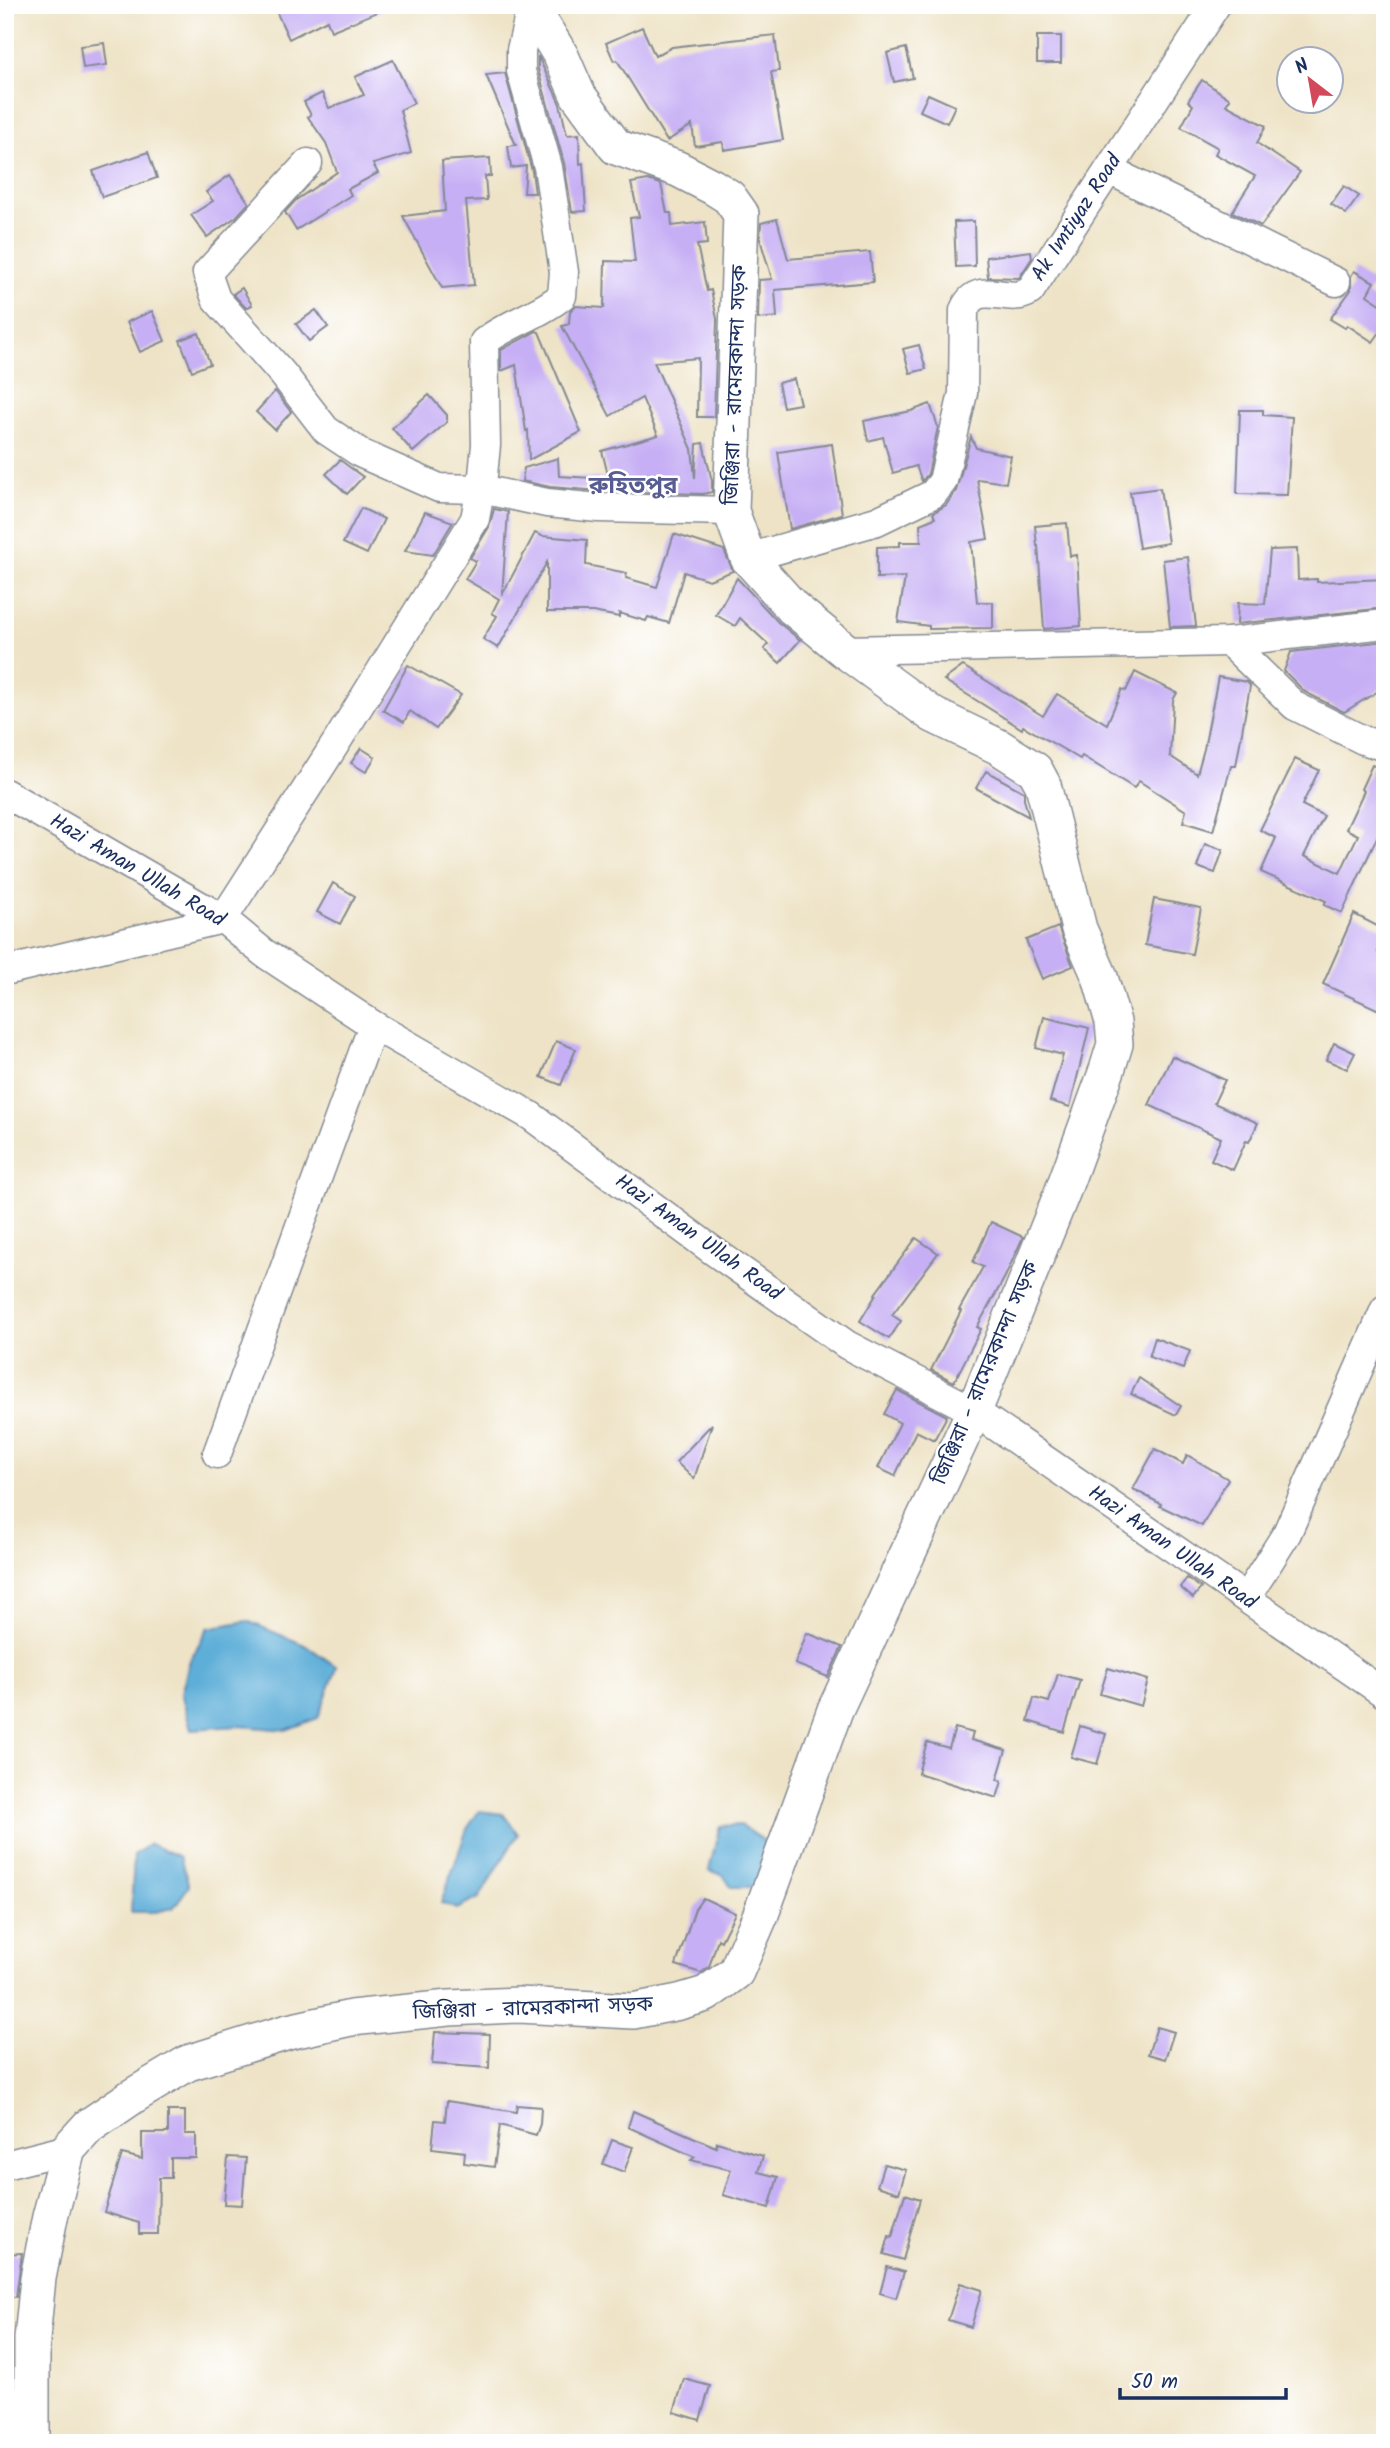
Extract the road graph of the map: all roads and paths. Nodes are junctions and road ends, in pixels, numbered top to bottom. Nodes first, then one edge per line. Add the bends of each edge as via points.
1 (1216, 5) edge
2 (531, 7) edge
3 (308, 163) dead end
4 (1109, 170) junction
5 (1336, 282) dead end
6 (481, 489) junction
7 (730, 512) junction
8 (748, 558) junction
9 (1385, 624) edge
10 (1229, 642) junction
11 (844, 650) junction
12 (1385, 747) edge
13 (5, 793) edge
14 (223, 919) junction
15 (5, 971) edge
16 (373, 1025) junction
17 (1385, 1309) edge
18 (974, 1411) junction
19 (217, 1454) dead end
20 (1246, 1598) junction
21 (1385, 1694) edge
22 (68, 2149) junction
23 (5, 2165) edge
24 (32, 2443) edge

1 - 4 street, Ak Imtiyaz Road
2 - 6 street via 521,71 548,167 564,272 562,296 484,342 486,445
2 - 7 main road, জিঞ্জিরা - রামেরকান্দা সড়ক via 578,94 616,147 713,187 729,197 741,214
3 - 6 street via 207,273 216,299 326,430 362,454 439,488
4 - 5 street
4 - 8 street, Ak Imtiyaz Road via 1030,291 1014,296 984,293 967,303 964,393 943,481 933,494 877,521
6 - 7 street via 599,508
6 - 14 street via 475,519
7 - 8 main road, জিঞ্জিরা - রামেরকান্দা সড়ক
8 - 11 main road, জিঞ্জিরা - রামেরকান্দা সড়ক via 793,608
9 - 10 street
10 - 11 street
10 - 12 street via 1295,706
11 - 18 main road, জিঞ্জিরা - রামেরকান্দা সড়ক via 933,715 1035,769 1079,929 1113,1022 1115,1044 1107,1070
13 - 14 street, Hazi Aman Ullah Road
14 - 15 street
14 - 16 street, Hazi Aman Ullah Road via 264,953
16 - 18 street, Hazi Aman Ullah Road via 531,1116 847,1345
16 - 19 street
17 - 20 street via 1287,1533
18 - 20 street, Hazi Aman Ullah Road
18 - 22 main road, জিঞ্জিরা - রামেরকান্দা সড়ক via 835,1710 736,1972 706,1994 634,2011 519,2005 449,2008 351,2018 288,2032 188,2063 89,2126
20 - 21 street, Hazi Aman Ullah Road
22 - 23 street
22 - 24 main road, জিঞ্জিরা - রামেরকান্দা সড়ক via 38,2278 32,2339

